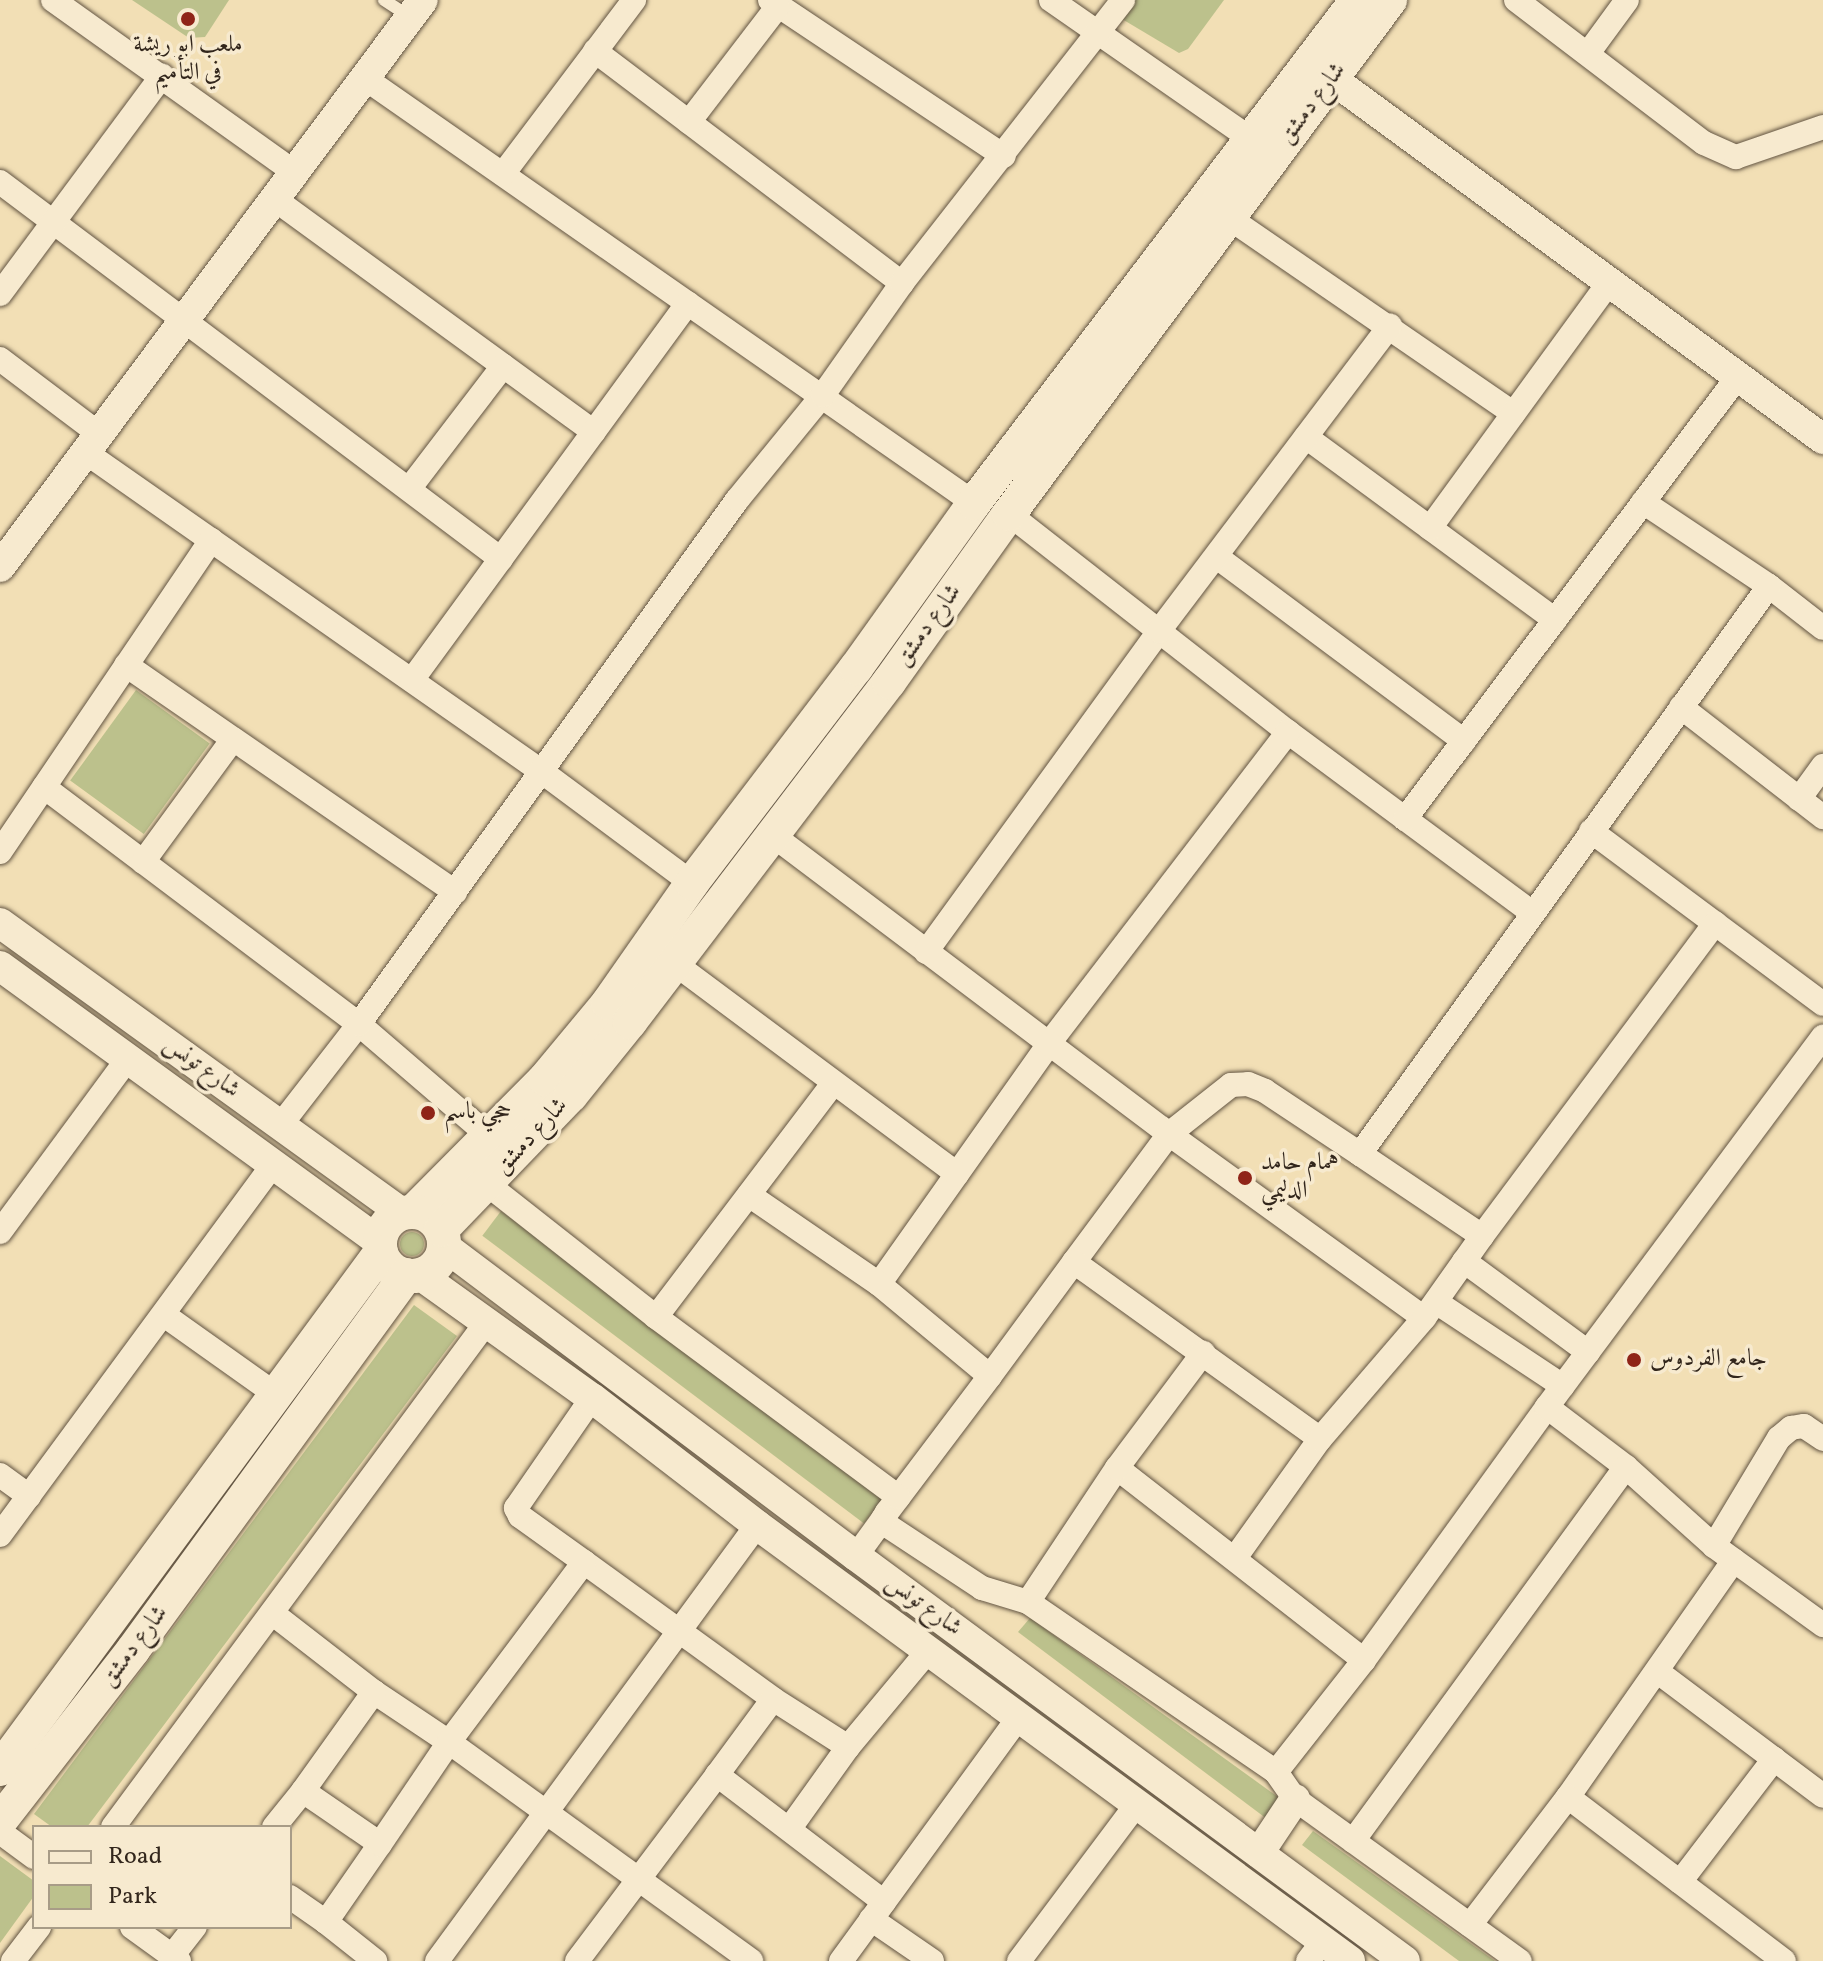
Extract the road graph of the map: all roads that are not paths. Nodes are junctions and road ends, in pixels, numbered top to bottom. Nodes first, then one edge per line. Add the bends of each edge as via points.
1 (53, 0) edge
2 (384, 0) edge
3 (634, 0) edge
4 (1051, 0) edge
5 (1123, 0) edge
6 (1357, 0) edge
7 (1390, 0) edge
8 (1516, 0) edge
9 (1627, 0) edge
10 (774, 3) edge
11 (417, 8) edge
12 (1098, 34) junction
13 (595, 51) junction
14 (1589, 52) junction
15 (162, 76) junction
16 (363, 77) junction
17 (1332, 79) junction
18 (689, 122) junction
19 (1823, 127) edge
20 (1251, 139) junction
21 (1004, 156) junction
22 (293, 171) junction
23 (503, 174) junction
24 (0, 182) edge
25 (273, 198) junction
26 (1229, 218) junction
27 (54, 222) junction
28 (1610, 281) junction
29 (902, 283) junction
30 (0, 294) edge
31 (688, 303) junction
32 (185, 318) junction
33 (1390, 326) junction
34 (0, 359) edge
35 (503, 366) junction
36 (1739, 375) junction
37 (823, 395) junction
38 (1513, 413) junction
39 (594, 432) junction
40 (1306, 437) junction
41 (1823, 439) edge
42 (92, 443) junction
43 (409, 489) junction
44 (1643, 502) junction
45 (974, 503) junction
46 (1009, 514) junction
47 (1430, 528) junction
48 (211, 540) junction
49 (1217, 557) junction
50 (501, 559) junction
51 (0, 567) edge
52 (1769, 586) junction
53 (1555, 620) junction
54 (1823, 628) edge
55 (1159, 631) junction
56 (126, 665) junction
57 (412, 680) junction
58 (1681, 707) junction
59 (1288, 732) junction
60 (233, 739) junction
61 (1464, 741) junction
62 (1823, 766) edge
63 (541, 771) junction
64 (44, 787) junction
65 (1799, 799) junction
66 (1823, 817) edge
67 (1405, 819) junction
68 (1591, 831) junction
69 (771, 834) junction
70 (0, 852) edge
71 (143, 862) junction
72 (692, 883) junction
73 (455, 892) junction
74 (1531, 912) junction
75 (0, 923) edge
76 (1715, 923) junction
77 (926, 952) junction
78 (674, 963) junction
79 (0, 966) edge
80 (1823, 1004) edge
81 (359, 1024) junction
82 (1823, 1037) edge
83 (1049, 1044) junction
84 (127, 1060) junction
85 (833, 1084) junction
86 (280, 1126) junction
87 (1169, 1134) junction
88 (489, 1136) junction
89 (1360, 1154) junction
90 (274, 1164) junction
91 (957, 1174) junction
92 (487, 1184) junction
93 (749, 1195) junction
94 (426, 1225) junction
95 (0, 1232) edge
96 (1482, 1236) junction
97 (380, 1247) junction
98 (1464, 1261) junction
99 (1074, 1262) junction
100 (413, 1275) junction
101 (879, 1284) junction
102 (1430, 1310) junction
103 (164, 1315) junction
104 (656, 1317) junction
105 (486, 1323) junction
106 (1588, 1352) junction
107 (1203, 1353) junction
108 (990, 1376) junction
109 (1563, 1386) junction
110 (278, 1396) junction
111 (592, 1398) junction
112 (1547, 1407) junction
113 (1320, 1439) junction
114 (1823, 1439) edge
115 (1626, 1467) junction
116 (1117, 1468) junction
117 (0, 1475) edge
118 (29, 1496) junction
119 (898, 1497) junction
120 (883, 1519) junction
121 (757, 1525) junction
122 (0, 1535) edge
123 (1714, 1546) junction
124 (856, 1556) junction
125 (1235, 1558) junction
126 (1734, 1560) junction
127 (584, 1562) junction
128 (1028, 1602) junction
129 (272, 1613) junction
130 (1823, 1625) edge
131 (105, 1630) junction
132 (679, 1630) junction
133 (133, 1650) junction
134 (928, 1651) junction
135 (1364, 1660) junction
136 (1658, 1672) junction
137 (374, 1692) junction
138 (773, 1699) junction
139 (1019, 1717) junction
140 (449, 1742) junction
141 (848, 1747) junction
142 (1774, 1759) junction
143 (0, 1769) edge
144 (1276, 1772) junction
145 (717, 1775) junction
146 (303, 1791) junction
147 (1823, 1796) edge
148 (1568, 1797) junction
149 (1295, 1799) junction
150 (1137, 1804) junction
151 (544, 1811) junction
152 (0, 1821) edge
153 (114, 1825) edge
154 (276, 1825) edge
155 (790, 1828) junction
156 (0, 1832) edge
157 (1353, 1841) junction
158 (380, 1844) junction
159 (1259, 1853) junction
160 (32, 1856) edge
161 (640, 1881) junction
162 (1680, 1882) junction
163 (292, 1898) edge
164 (878, 1911) junction
165 (326, 1922) junction
166 (1470, 1925) junction
167 (37, 1929) edge
168 (135, 1929) edge
169 (194, 1929) edge
170 (1316, 1951) edge
171 (176, 1958) edge
172 (13, 1961) edge
173 (375, 1961) edge
174 (437, 1961) edge
175 (577, 1961) edge
176 (751, 1961) edge
177 (841, 1961) edge
178 (932, 1961) edge
179 (1019, 1961) edge
180 (1350, 1961) edge
181 (1405, 1961) edge
182 (1520, 1961) edge
183 (1784, 1961) edge

1 - 15 street
2 - 11 lane
3 - 13 street
4 - 12 street
5 - 12 street
6 - 20 main road, شارع دمشق
7 - 17 main road, شارع دمشق
8 - 14 street
9 - 14 street
10 - 18 street
10 - 21 street
11 - 16 street
12 - 20 street
12 - 21 street
13 - 18 street
13 - 23 street
14 - 19 street via 1704,143 1736,157
15 - 22 street
15 - 27 street
16 - 22 street
16 - 23 street
17 - 26 main road, شارع دمشق
17 - 28 street
18 - 29 street
20 - 45 main road, شارع دمشق
21 - 29 street
22 - 25 street
23 - 31 street
24 - 27 street
25 - 32 street
25 - 35 street
26 - 33 street
26 - 46 main road, شارع دمشق
27 - 30 street
27 - 32 street
28 - 36 street
28 - 38 street
29 - 37 street
31 - 37 street
31 - 39 street
32 - 42 street
32 - 43 street
33 - 38 street
33 - 40 street
34 - 42 street
35 - 39 street
35 - 43 street
36 - 41 street
36 - 44 street
37 - 45 street
37 - 63 street via 737,500
38 - 47 street
39 - 50 street
40 - 47 street
40 - 49 street
42 - 48 street
42 - 51 street
43 - 50 street
44 - 52 street
44 - 53 street
45 - 72 main road, شارع دمشق
46 - 55 street
46 - 69 main road, شارع دمشق
47 - 53 street
48 - 56 street
48 - 57 street
49 - 55 street
49 - 61 street
50 - 57 street
52 - 54 street
52 - 58 street
53 - 61 street
55 - 59 street
55 - 77 street
56 - 60 street
56 - 64 street
57 - 63 street
58 - 65 street
58 - 68 street
59 - 67 street
59 - 83 street
60 - 71 street
60 - 73 street
61 - 67 street
62 - 65 street
63 - 72 street
63 - 73 street
64 - 70 street
64 - 71 street
65 - 66 street
67 - 74 street
68 - 74 street
68 - 76 street
69 - 77 street
69 - 78 main road, شارع دمشق
71 - 81 street
72 - 88 main road, شارع دمشق via 577,1042
73 - 81 street
74 - 89 street
75 - 86 street, شارع تونس
76 - 80 street
76 - 96 street
77 - 83 street
78 - 85 street
78 - 92 main road, شارع دمشق via 601,1060
79 - 84 street, شارع تونس
81 - 86 street
81 - 88 street
82 - 106 street
83 - 87 street
83 - 91 street
84 - 90 street, شارع تونس
84 - 95 street
85 - 91 street
85 - 93 street
86 - 94 street, شارع تونس
87 - 89 street via 1231,1085 1248,1084
87 - 99 street
87 - 102 street
88 - 94 main road, شارع دمشق
89 - 96 street
90 - 97 street, شارع تونس
90 - 103 street
91 - 101 street
92 - 94 main road, شارع دمشق
92 - 104 street
93 - 101 street
93 - 104 street
94 - 97 main road via 387,1224
94 - 100 main road via 437,1264
94 - 124 street, شارع تونس
96 - 98 street
97 - 100 main road via 390,1268
97 - 110 main road, شارع دمشق
98 - 102 street
98 - 106 street
99 - 107 street
99 - 108 street
100 - 105 street, شارع تونس
100 - 133 main road, شارع دمشق
101 - 108 street
102 - 109 street
102 - 113 street
103 - 110 street
103 - 118 street
104 - 119 street
105 - 111 street, شارع تونس
105 - 129 street
106 - 109 street
107 - 113 street
107 - 116 street
108 - 119 street
109 - 112 street
110 - 131 main road, شارع دمشق
111 - 121 street, شارع تونس
111 - 127 street via 516,1508
112 - 115 street
112 - 135 street
113 - 125 street
114 - 123 street via 1804,1426 1779,1438
115 - 123 street
115 - 157 street
116 - 125 street
116 - 128 street
117 - 118 street
118 - 122 street
119 - 120 street
120 - 124 street
120 - 128 street via 904,1540 982,1588
121 - 132 street
121 - 134 street, شارع تونس
123 - 126 street
124 - 159 street, شارع تونس
125 - 135 street
126 - 130 street
126 - 136 street
127 - 132 street
127 - 140 street
128 - 144 street
129 - 137 street
129 - 153 street
131 - 133 main road
131 - 143 main road, شارع دمشق
132 - 138 street
132 - 151 street
133 - 152 main road, شارع دمشق
134 - 139 street, شارع تونس
134 - 141 street
135 - 144 street
136 - 142 street
136 - 148 street
137 - 140 street
137 - 146 street
138 - 141 street
138 - 145 street
139 - 150 street, شارع تونس
139 - 164 street
140 - 151 street
140 - 158 street
141 - 155 street
142 - 147 street
142 - 162 street
144 - 149 street
145 - 155 street
145 - 161 street
146 - 154 street
146 - 158 street
148 - 162 street
148 - 166 street
149 - 157 street
149 - 159 street
150 - 170 street, شارع تونس
150 - 179 street
151 - 161 street
151 - 174 street
155 - 164 street
156 - 160 street
157 - 166 street
158 - 165 street
159 - 181 street, شارع تونس
161 - 175 street
161 - 176 street
162 - 183 street
163 - 165 street
164 - 177 street
164 - 178 street
165 - 173 street
166 - 182 street
167 - 172 street
168 - 171 street
169 - 171 street
170 - 180 street, شارع تونس

